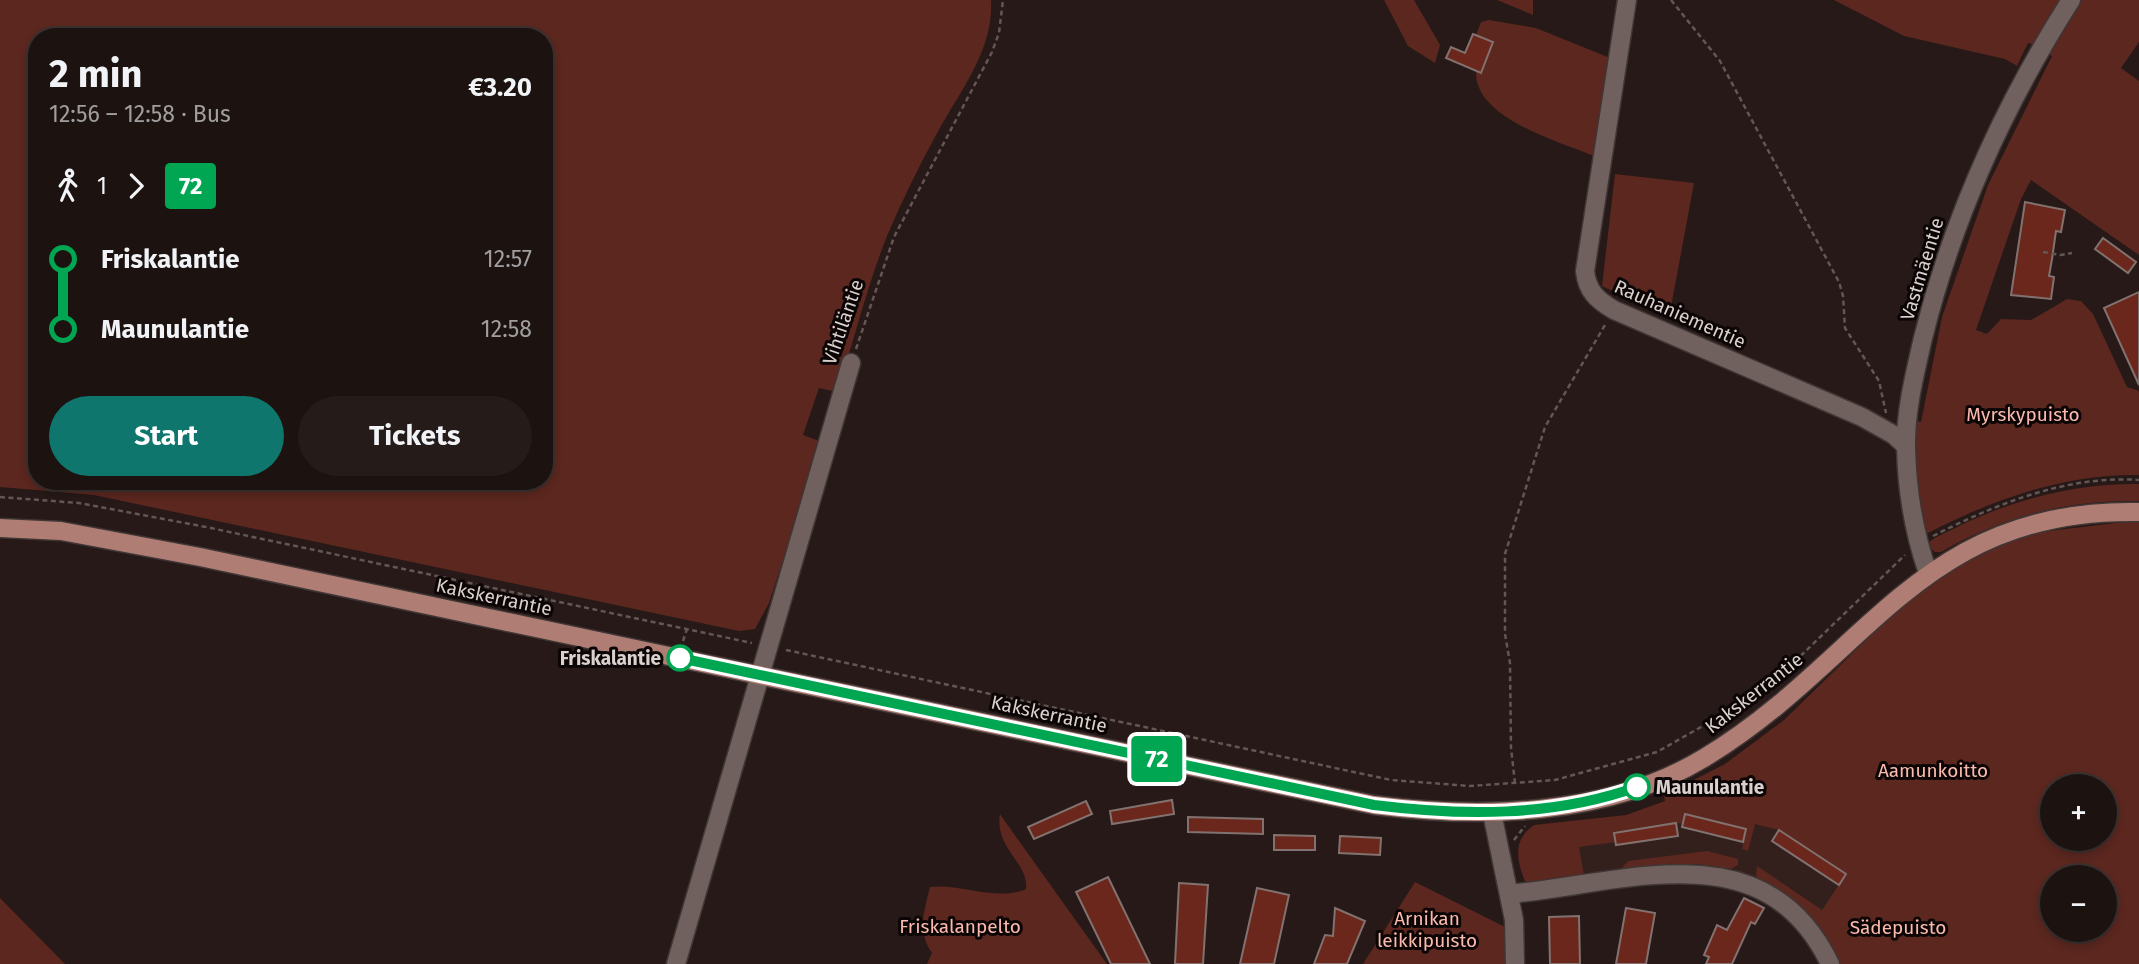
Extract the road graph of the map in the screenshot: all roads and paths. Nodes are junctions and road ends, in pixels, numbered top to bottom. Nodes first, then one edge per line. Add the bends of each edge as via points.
1 (1003, 0) edge
2 (1627, 0) edge
3 (1671, 0) edge
4 (2071, 0) edge
5 (2043, 252) dead end
6 (2072, 253) dead end
7 (1614, 310) junction
8 (851, 363) joint
9 (1900, 441) junction
10 (2139, 480) edge
11 (0, 497) edge
12 (2139, 512) edge
13 (0, 528) edge
14 (1923, 541) dead end
15 (1912, 549) dead end
16 (1928, 573) junction
17 (687, 629) junction
18 (683, 641) dead end
19 (769, 647) junction
20 (762, 675) junction
21 (1515, 783) junction
22 (1492, 813) junction
23 (1509, 894) junction
24 (676, 964) edge
25 (1516, 964) edge
26 (1830, 964) edge

1 - 8 path, Vihtiläntie via 992,52 894,237
2 - 7 street, Rauhaniementie via 1585,271 1594,296
3 - 9 path via 1720,61 1842,288 1845,328 1879,381
4 - 9 street, Vastmäentie via 2032,61 1959,219 1931,305 1909,420
5 - 6 path
7 - 9 street, Rauhaniementie via 1862,417
7 - 21 path via 1545,427 1505,554
8 - 19 street, Vihtiläntie
9 - 16 street, Vastmäentie via 1914,532
10 - 14 path via 2083,483 2021,498
11 - 17 path via 79,503 206,527
12 - 16 main road, Kakskerrantie via 2044,519 1974,545
13 - 20 main road, Kakskerrantie via 61,530 103,538
15 - 21 path via 1784,672 1745,702 1657,752 1555,780
16 - 22 main road, Kakskerrantie via 1784,700 1702,759 1613,796
17 - 18 path
17 - 19 path
19 - 20 street, Vihtiläntie
19 - 21 path via 1420,786
20 - 22 main road, Kakskerrantie via 1374,805 1449,814
20 - 24 street
22 - 23 street
23 - 25 street
23 - 26 street via 1683,872 1724,876 1788,908 1815,936

